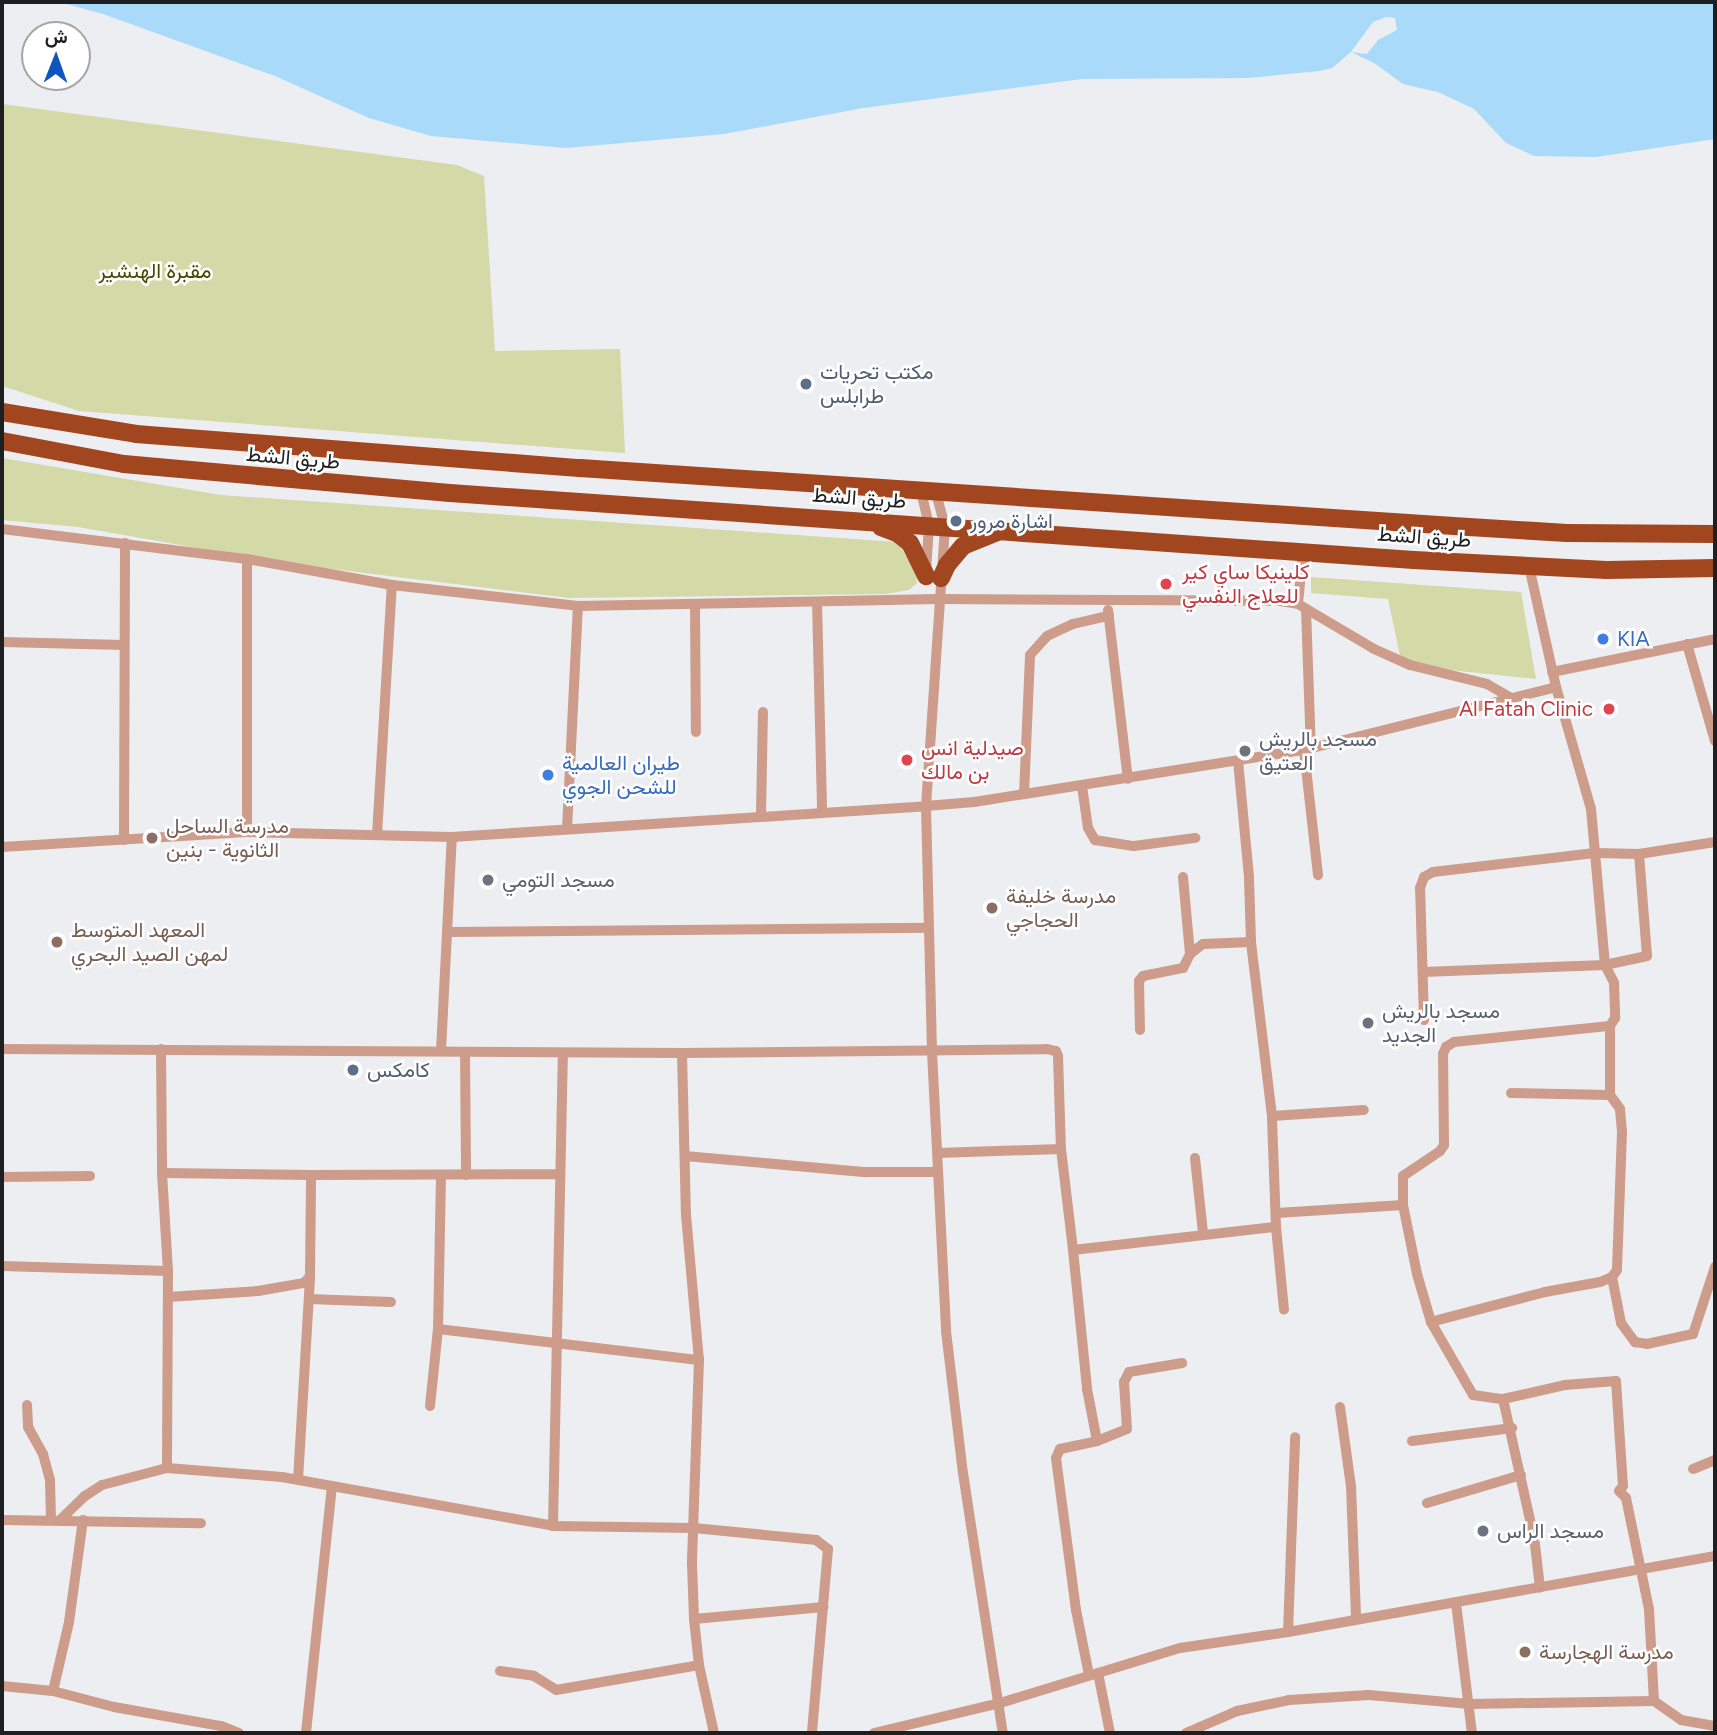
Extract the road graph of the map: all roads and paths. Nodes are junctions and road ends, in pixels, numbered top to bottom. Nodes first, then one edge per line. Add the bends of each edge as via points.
1 (2, 412) edge
2 (4, 443) edge
3 (929, 492) junction
4 (868, 522) junction
5 (937, 526) junction
6 (2, 529) edge
7 (1003, 530) junction
8 (1715, 534) edge
9 (125, 543) junction
10 (1303, 551) junction
11 (247, 559) junction
12 (1529, 566) junction
13 (1715, 568) edge
14 (392, 585) junction
15 (936, 587) junction
16 (1107, 601) junction
17 (817, 602) junction
18 (695, 604) junction
19 (578, 606) junction
20 (1302, 607) junction
21 (1109, 616) junction
22 (1715, 639) edge
23 (3, 642) edge
24 (1687, 644) junction
25 (124, 645) junction
26 (1552, 672) junction
27 (1556, 687) junction
28 (1511, 698) junction
29 (763, 712) dead end
30 (696, 732) dead end
31 (1715, 740) edge
32 (1307, 749) junction
33 (1238, 761) junction
34 (1128, 779) junction
35 (1082, 786) junction
36 (1024, 794) junction
37 (926, 806) junction
38 (822, 810) junction
39 (761, 814) junction
40 (567, 829) junction
41 (247, 832) junction
42 (377, 835) junction
43 (452, 837) junction
44 (1195, 838) dead end
45 (124, 840) junction
46 (1715, 842) edge
47 (2, 847) edge
48 (1595, 853) junction
49 (1639, 854) junction
50 (1318, 875) dead end
51 (1183, 877) dead end
52 (928, 928) junction
53 (448, 932) junction
54 (1251, 942) junction
55 (1190, 954) junction
56 (1605, 965) junction
57 (1423, 972) junction
58 (1424, 1020) dead end
59 (1610, 1026) junction
60 (1140, 1030) dead end
61 (2, 1049) edge
62 (161, 1049) junction
63 (440, 1051) junction
64 (465, 1052) junction
65 (932, 1052) junction
66 (563, 1053) junction
67 (682, 1053) junction
68 (1511, 1093) dead end
69 (1610, 1095) junction
70 (1364, 1110) dead end
71 (1272, 1115) junction
72 (1061, 1149) junction
73 (938, 1153) junction
74 (685, 1156) junction
75 (1195, 1158) dead end
76 (938, 1172) junction
77 (162, 1173) junction
78 (559, 1174) junction
79 (311, 1175) junction
80 (441, 1175) junction
81 (466, 1175) junction
82 (90, 1176) dead end
83 (2, 1177) edge
84 (1403, 1205) junction
85 (1277, 1213) junction
86 (1276, 1227) junction
87 (1203, 1233) junction
88 (1073, 1250) junction
89 (2, 1266) edge
90 (1715, 1267) edge
91 (168, 1271) junction
92 (310, 1276) junction
93 (1612, 1277) junction
94 (168, 1297) junction
95 (309, 1299) junction
96 (391, 1302) dead end
97 (1284, 1310) dead end
98 (1431, 1322) junction
99 (438, 1329) junction
100 (555, 1342) junction
101 (699, 1360) junction
102 (1182, 1363) dead end
103 (1503, 1399) junction
104 (27, 1405) dead end
105 (430, 1406) dead end
106 (1340, 1407) dead end
107 (1512, 1429) junction
108 (1295, 1437) dead end
109 (1097, 1441) junction
110 (1412, 1441) dead end
111 (1715, 1460) edge
112 (167, 1468) junction
113 (1693, 1469) dead end
114 (1521, 1475) junction
115 (298, 1480) junction
116 (332, 1486) junction
117 (1427, 1503) dead end
118 (2, 1520) edge
119 (55, 1520) junction
120 (83, 1520) junction
121 (201, 1523) dead end
122 (553, 1526) junction
123 (694, 1528) junction
124 (1715, 1556) edge
125 (1643, 1569) junction
126 (1540, 1588) junction
127 (1456, 1603) junction
128 (823, 1607) junction
129 (694, 1619) junction
130 (1356, 1619) junction
131 (1288, 1632) junction
132 (699, 1665) junction
133 (500, 1671) dead end
134 (1094, 1674) junction
135 (2, 1686) edge
136 (53, 1691) junction
137 (1654, 1702) junction
138 (1000, 1703) junction
139 (1470, 1704) junction
140 (1715, 1726) edge
141 (1696, 1729) edge
142 (239, 1733) edge
143 (306, 1733) edge
144 (714, 1733) edge
145 (812, 1733) edge
146 (874, 1733) edge
147 (1003, 1733) edge
148 (1110, 1733) edge
149 (1186, 1733) edge
150 (1472, 1733) edge

1 - 3 highway, طريق الشط via 136,434 234,443
2 - 4 highway, طريق الشط via 124,464 245,477
3 - 5 street
3 - 8 highway, طريق الشط via 1553,532
4 - 5 highway, طريق الشط
4 - 15 highway via 909,543
5 - 7 highway, طريق الشط
5 - 15 street
6 - 9 street
7 - 10 highway, طريق الشط
7 - 15 highway via 963,546
9 - 11 street
9 - 25 street
10 - 12 highway, طريق الشط
10 - 20 street
11 - 14 street
11 - 41 street
12 - 13 highway, طريق الشط
12 - 26 street
14 - 19 street
14 - 42 street
15 - 16 street
15 - 17 street
15 - 37 street
16 - 20 street via 1280,601
16 - 21 street
17 - 18 street
17 - 38 street
18 - 19 street
18 - 30 street
19 - 40 street
20 - 28 street via 1410,665 1487,684
20 - 32 street
21 - 34 street
21 - 36 street via 1047,636 1030,655
22 - 24 street
23 - 25 street
24 - 26 street
24 - 31 street
25 - 45 street
26 - 27 street
27 - 28 street
27 - 48 street via 1591,809
28 - 32 street
29 - 39 street
32 - 33 street
32 - 50 street
33 - 34 street
33 - 54 street
34 - 35 street
35 - 36 street
35 - 44 street via 1088,828 1095,840 1134,846
36 - 37 street
37 - 38 street
37 - 52 street
38 - 39 street
39 - 40 street
40 - 43 street
41 - 42 street
41 - 45 street
42 - 43 street
43 - 53 street
45 - 47 street
46 - 49 street
48 - 49 street
48 - 56 street
48 - 57 street via 1433,872 1424,877 1420,888
49 - 56 street via 1647,956
51 - 55 street
52 - 53 street
52 - 65 street
53 - 63 street
54 - 55 street via 1203,944
54 - 71 street
55 - 60 street via 1183,968 1148,974 1139,981
56 - 57 street
56 - 59 street via 1614,983 1615,1018
57 - 58 street
59 - 69 street
59 - 84 street via 1446,1047 1444,1145 1403,1176
61 - 62 street
62 - 63 street
62 - 77 street
63 - 64 street
64 - 66 street
64 - 81 street
65 - 67 street
65 - 72 street via 1056,1051
65 - 73 street
66 - 67 street
66 - 78 street
67 - 74 street
68 - 69 street
69 - 93 street via 1620,1110 1622,1132 1617,1270
70 - 71 street
71 - 85 street
72 - 73 street
72 - 88 street
73 - 76 street
74 - 76 street via 866,1172
74 - 101 street
75 - 87 street
76 - 138 street via 951,1380
77 - 79 street
77 - 91 street
78 - 81 street
78 - 100 street
79 - 80 street
79 - 92 street
80 - 81 street
80 - 99 street
82 - 83 street
84 - 85 street
84 - 98 street
85 - 86 street
86 - 87 street
86 - 97 street
87 - 88 street
88 - 109 street
89 - 91 street
90 - 93 street via 1693,1334 1647,1344 1635,1342 1621,1323
91 - 94 street
92 - 94 street via 298,1285 258,1291
92 - 95 street
93 - 98 street
94 - 112 street
95 - 96 street
95 - 115 street
98 - 103 street via 1473,1395
99 - 100 street
99 - 105 street
100 - 101 street
100 - 122 street
101 - 123 street
102 - 109 street via 1129,1372 1124,1382 1127,1429
103 - 107 street
103 - 125 street via 1565,1385 1616,1381 1623,1486 1619,1491 1626,1498
104 - 119 street via 28,1427 43,1454 50,1480
106 - 130 street via 1350,1486
107 - 110 street
107 - 114 street
108 - 131 street
109 - 134 street via 1060,1449 1056,1458 1076,1610
111 - 113 street
112 - 115 street
112 - 119 street via 102,1485
114 - 117 street
114 - 126 street via 1532,1530 1537,1529
115 - 116 street
116 - 122 street
116 - 143 street
118 - 119 street
119 - 120 street
120 - 121 street
120 - 136 street via 69,1622
122 - 123 street
123 - 128 street via 816,1540 828,1549
123 - 129 street
124 - 125 street
125 - 126 street
125 - 137 street
126 - 127 street
127 - 130 street
127 - 139 street
128 - 129 street
128 - 145 street
129 - 132 street
130 - 131 street
131 - 134 street via 1180,1648
132 - 133 street via 556,1690 534,1676
132 - 144 street
134 - 138 street
134 - 148 street
135 - 136 street
136 - 142 street
137 - 139 street
137 - 141 street
138 - 146 street
138 - 147 street
139 - 149 street via 1369,1695 1289,1700 1237,1711
139 - 150 street
140 - 141 street

